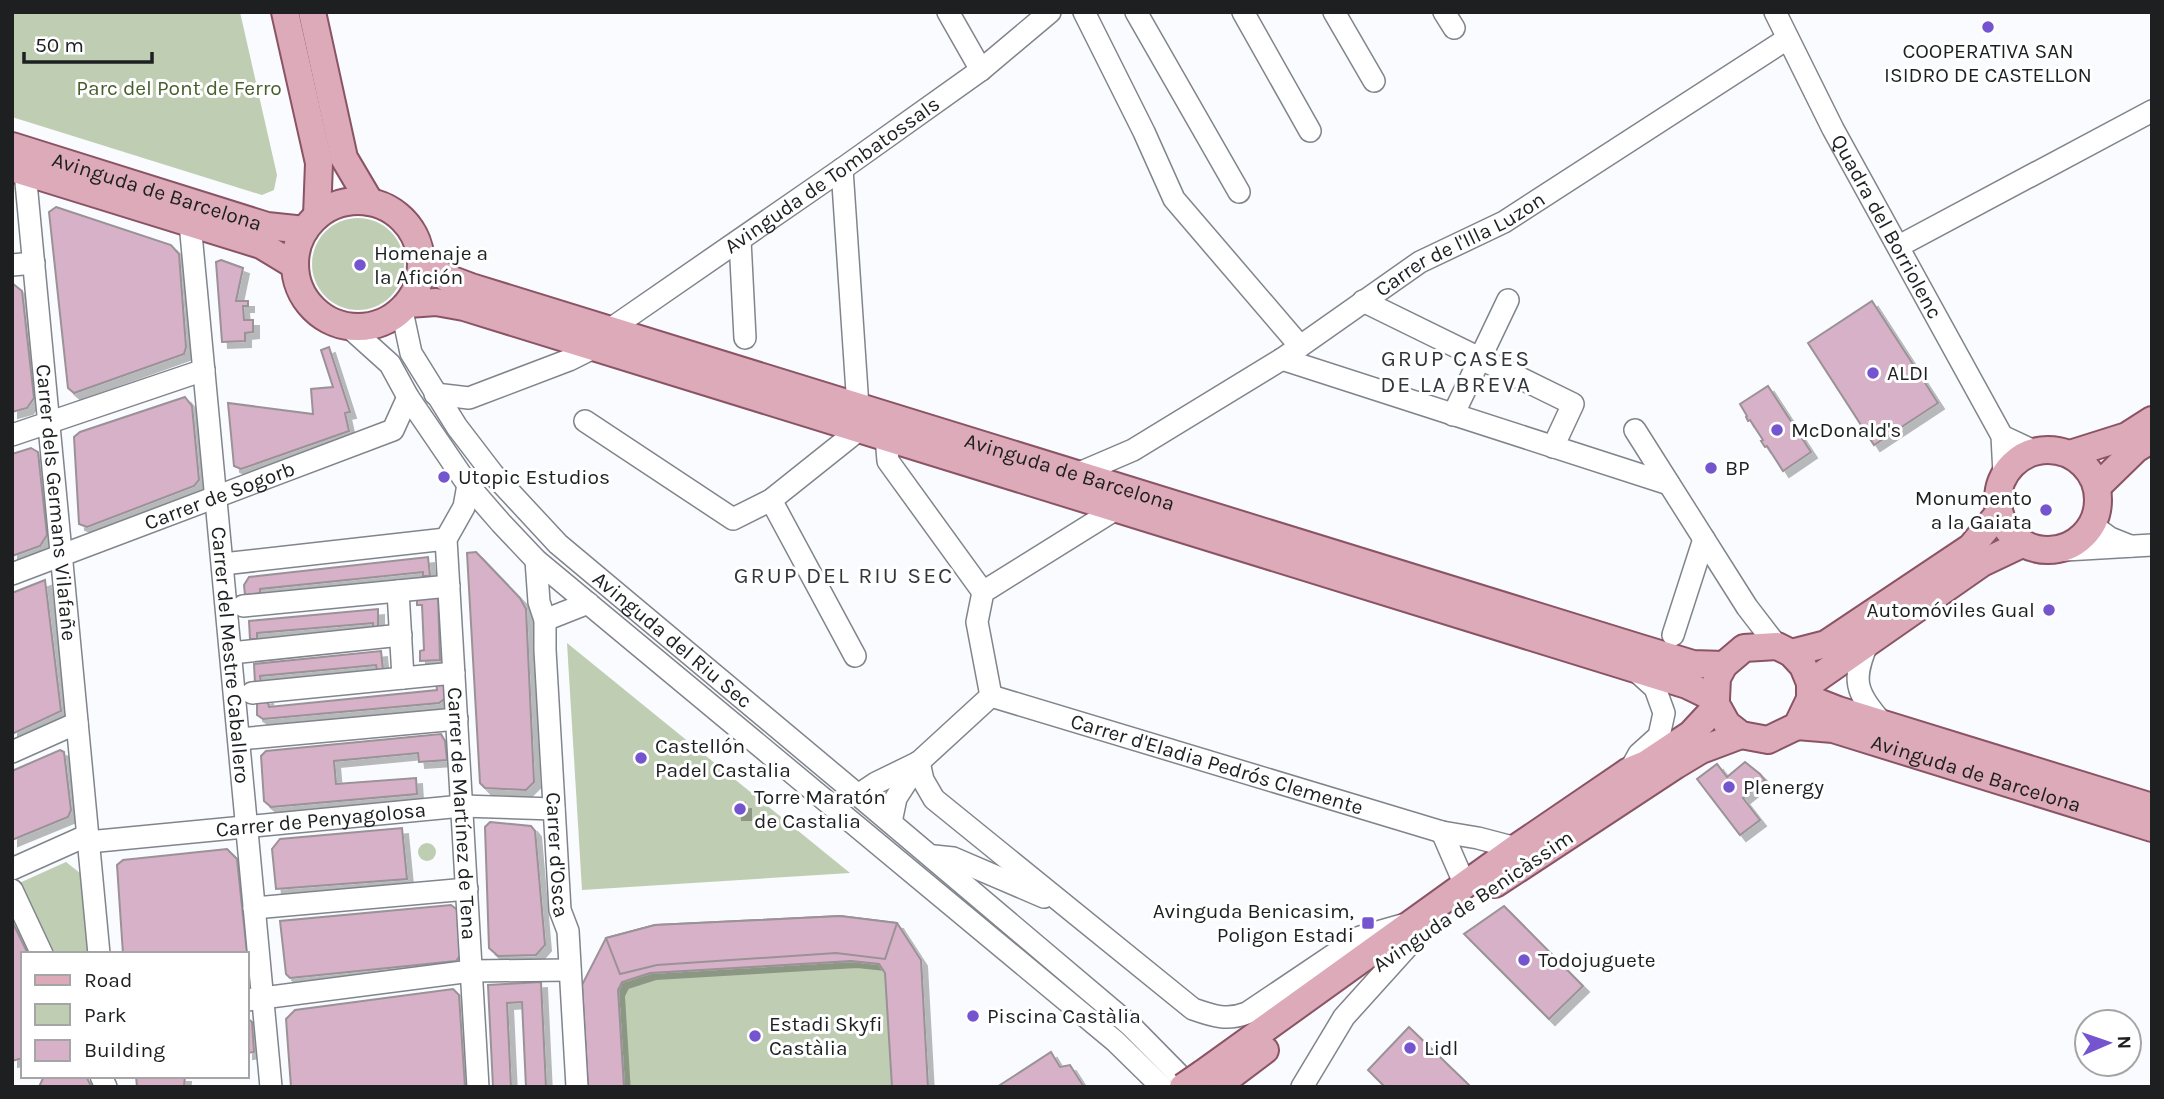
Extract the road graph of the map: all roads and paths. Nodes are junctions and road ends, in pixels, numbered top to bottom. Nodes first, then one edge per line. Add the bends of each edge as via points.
1 (285, 12) edge
2 (312, 12) edge
3 (948, 12) edge
4 (1050, 12) edge
5 (1084, 12) edge
6 (1136, 12) edge
7 (1242, 12) edge
8 (1334, 12) edge
9 (1775, 12) edge
10 (1787, 39) junction
11 (981, 70) junction
12 (1374, 80) dead end
13 (2152, 111) edge
14 (1310, 131) dead end
15 (12, 146) edge
16 (842, 169) junction
17 (19, 170) edge
18 (1239, 192) dead end
19 (370, 202) junction
20 (190, 223) junction
21 (311, 223) junction
22 (740, 240) junction
23 (1899, 246) junction
24 (422, 262) junction
25 (34, 263) junction
26 (12, 265) edge
27 (294, 265) junction
28 (1508, 300) dead end
29 (1363, 301) junction
30 (405, 307) junction
31 (349, 328) junction
32 (745, 338) dead end
33 (602, 339) junction
34 (545, 340) junction
35 (1300, 346) junction
36 (1479, 358) junction
37 (1282, 359) junction
38 (569, 360) junction
39 (204, 370) junction
40 (539, 371) junction
41 (435, 394) junction
42 (408, 397) junction
43 (469, 398) junction
44 (1453, 415) junction
45 (859, 418) junction
46 (2152, 420) edge
47 (585, 421) dead end
48 (49, 422) junction
49 (457, 427) junction
50 (1635, 430) dead end
51 (12, 435) edge
52 (2002, 436) junction
53 (886, 437) junction
54 (2152, 439) edge
55 (1553, 447) junction
56 (1133, 450) junction
57 (2034, 451) junction
58 (2070, 454) junction
59 (1077, 474) junction
60 (2004, 474) junction
61 (1670, 484) junction
62 (468, 485) junction
63 (2097, 487) junction
64 (217, 497) junction
65 (771, 500) junction
66 (1124, 500) junction
67 (1998, 513) junction
68 (501, 523) junction
69 (2092, 525) junction
70 (450, 532) junction
71 (1704, 539) junction
72 (2022, 544) junction
73 (2142, 546) edge
74 (2048, 551) junction
75 (61, 555) junction
76 (536, 560) junction
77 (223, 564) junction
78 (12, 574) edge
79 (449, 586) junction
80 (398, 591) junction
81 (983, 592) junction
82 (588, 603) junction
83 (243, 606) dead end
84 (1747, 607) junction
85 (545, 620) junction
86 (401, 635) junction
87 (1673, 635) dead end
88 (1869, 640) junction
89 (1784, 650) junction
90 (231, 653) junction
91 (855, 656) dead end
92 (1734, 656) junction
93 (1634, 668) junction
94 (454, 673) junction
95 (403, 678) junction
96 (1810, 691) junction
97 (252, 693) dead end
98 (991, 696) junction
99 (1717, 702) junction
100 (457, 719) junction
101 (77, 723) junction
102 (1883, 724) junction
103 (1797, 726) junction
104 (1741, 735) junction
105 (239, 739) junction
106 (12, 752) edge
107 (919, 762) junction
108 (1629, 771) junction
109 (858, 795) junction
110 (462, 806) junction
111 (2152, 807) edge
112 (554, 809) junction
113 (891, 822) junction
114 (247, 827) junction
115 (2152, 828) edge
116 (1443, 832) junction
117 (88, 838) junction
118 (1516, 848) junction
119 (929, 855) junction
120 (12, 869) edge
121 (1465, 884) junction
122 (467, 889) junction
123 (12, 890) edge
124 (254, 908) junction
125 (1069, 908) junction
126 (1415, 929) junction
127 (41, 952) edge
128 (99, 952) edge
129 (570, 970) junction
130 (471, 971) junction
131 (255, 999) edge
132 (1198, 1084) edge
133 (271, 1087) edge
134 (478, 1087) edge
135 (577, 1087) edge
136 (1161, 1087) edge
137 (1302, 1087) edge

1 - 21 main road via 319,163
2 - 19 main road via 344,158
3 - 11 street
4 - 11 street, Avinguda de Tombatossals
5 - 35 street via 1174,199
6 - 18 street
7 - 14 street
8 - 12 street
9 - 10 street, Quadra del Borriolenc
10 - 23 street, Quadra del Borriolenc
10 - 29 street, Carrer de l'Illa Luzon via 1504,222 1420,262
11 - 16 street, Avinguda de Tombatossals
13 - 23 street
15 - 21 main road, Avinguda de Barcelona via 267,226
16 - 22 street, Avinguda de Tombatossals
16 - 45 street
17 - 20 main road, Avinguda de Barcelona
17 - 25 street, Carrer dels Germans Vilafañe
19 - 21 main road via 342,203
19 - 24 main road via 396,213 414,234
20 - 27 main road, Avinguda de Barcelona via 261,245
20 - 39 street, Carrer del Mestre Caballero
21 - 27 main road
22 - 32 street
22 - 33 street, Avinguda de Tombatossals
23 - 52 street, Quadra del Borriolenc
24 - 30 main road via 418,284
24 - 33 main road, Avinguda de Barcelona via 447,278
25 - 26 street
25 - 48 street, Carrer dels Germans Vilafañe
27 - 31 main road via 308,302 322,317
28 - 36 street
29 - 35 street, Carrer de l'Illa Luzon
29 - 36 street
30 - 31 main road via 378,325
30 - 34 main road, Avinguda de Barcelona via 436,302 464,307
30 - 41 street, Avinguda del Riu Sec via 411,353
31 - 42 street, Avinguda del Riu Sec via 390,364
33 - 34 main road, Avinguda de Barcelona
33 - 38 street
33 - 45 main road, Avinguda de Barcelona
34 - 38 street, Avinguda de Barcelona
34 - 40 street
35 - 37 street, Carrer de l'Illa Luzon
36 - 44 street
36 - 55 street via 1573,404
37 - 44 street
37 - 56 street, Carrer de l'Illa Luzon
38 - 40 street
39 - 48 street
39 - 64 street, Carrer del Mestre Caballero
40 - 43 street
41 - 43 street
41 - 49 street, Avinguda del Riu Sec
42 - 62 street, Avinguda del Riu Sec
42 - 64 street, Carrer de Sogorb via 393,430
43 - 49 street
44 - 55 street
45 - 53 main road, Avinguda de Barcelona
45 - 59 main road, Avinguda de Barcelona
45 - 65 street
46 - 58 main road via 2127,436
47 - 65 street via 733,519
48 - 51 street
48 - 75 street, Carrer dels Germans Vilafañe
49 - 109 street, Avinguda del Riu Sec via 558,544
50 - 61 street
52 - 57 street
52 - 60 street, Quadra del Borriolenc
53 - 66 main road, Avinguda de Barcelona
53 - 81 street via 888,461
54 - 63 main road
55 - 61 street
56 - 59 street, Carrer de l'Illa Luzon
56 - 66 street via 1126,466
57 - 58 main road
57 - 60 main road via 2017,459
58 - 63 main road via 2086,466
59 - 66 main road, Avinguda de Barcelona
60 - 67 main road via 1997,494
61 - 71 street
62 - 68 street, Avinguda del Riu Sec
62 - 70 street via 464,507
63 - 69 main road via 2098,507
64 - 75 street, Carrer de Sogorb
64 - 77 street, Carrer del Mestre Caballero
65 - 91 street
66 - 81 street
66 - 92 main road, Avinguda de Barcelona via 1693,664
66 - 93 main road, Avinguda de Barcelona
67 - 72 main road via 2008,532
67 - 89 main road via 1961,555 1826,644
68 - 70 street via 475,520
68 - 76 street, Avinguda del Riu Sec
69 - 73 street via 2110,538
69 - 74 main road via 2076,543
70 - 77 street
70 - 79 street, Carrer de Martínez de Tena
71 - 84 street
71 - 87 street
72 - 74 main road
72 - 88 main road via 1982,563
73 - 74 street
75 - 78 street, Carrer de Sogorb
75 - 101 street, Carrer dels Germans Vilafañe
76 - 82 street, Avinguda del Riu Sec
76 - 85 street, Carrer d'Osca
77 - 90 street, Carrer del Mestre Caballero
79 - 80 street
79 - 94 street, Carrer de Martínez de Tena
80 - 83 street
80 - 86 street
81 - 98 street via 977,622
82 - 85 street
82 - 136 street, Avinguda del Riu Sec via 1115,1041
84 - 89 street
84 - 92 street
85 - 112 street, Carrer d'Osca
86 - 90 street
86 - 95 street
88 - 96 main road
88 - 102 street, Avinguda de Barcelona via 1858,665 1858,686
89 - 92 main road
89 - 96 main road via 1803,666
90 - 105 street, Carrer del Mestre Caballero
92 - 99 main road via 1717,678
93 - 99 main road, Avinguda de Barcelona via 1687,685
93 - 108 street via 1655,688 1664,713 1659,736
94 - 95 street
94 - 100 street, Carrer de Martínez de Tena
95 - 97 street
96 - 102 main road, Avinguda de Barcelona
96 - 103 main road
98 - 107 street
98 - 116 street, Carrer d'Eladia Pedrós Clemente
99 - 104 main road via 1727,724
99 - 108 main road, Avinguda de Benicàssim via 1691,734
100 - 105 street
100 - 110 street, Carrer de Martínez de Tena
101 - 106 street
101 - 117 street, Carrer dels Germans Vilafañe
102 - 111 main road, Avinguda de Barcelona
103 - 104 main road via 1768,740
103 - 115 main road, Avinguda de Barcelona via 1833,729
104 - 126 main road, Avinguda de Benicàssim via 1701,750
105 - 114 street, Carrer del Mestre Caballero
107 - 109 street
107 - 113 street via 896,798
107 - 125 street via 934,799
108 - 118 main road, Avinguda de Benicàssim
109 - 113 street, Avinguda del Riu Sec
110 - 112 street, Carrer de Penyagolosa
110 - 114 street, Carrer de Penyagolosa
110 - 122 street, Carrer de Martínez de Tena
112 - 129 street, Carrer d'Osca via 560,910 568,931
113 - 119 street, Avinguda del Riu Sec
114 - 117 street, Carrer de Penyagolosa
114 - 124 street, Carrer del Mestre Caballero
116 - 118 street, Carrer d'Eladia Pedrós Clemente
116 - 121 street
117 - 120 street
117 - 128 street, Carrer dels Germans Vilafañe
118 - 121 main road, Avinguda de Benicàssim
119 - 125 street via 953,858
119 - 132 street, Avinguda del Riu Sec
121 - 126 main road, Avinguda de Benicàssim
122 - 124 street
122 - 130 street, Carrer de Martínez de Tena
123 - 127 street
124 - 131 street, Carrer del Mestre Caballero
125 - 126 street, Avinguda de Benicàssim via 1193,1009 1220,1018 1247,1013 1360,937
126 - 132 main road, Avinguda de Benicàssim
126 - 137 street via 1343,1017
129 - 130 street
129 - 135 street, Carrer d'Osca
130 - 131 street
130 - 134 street, Carrer de Martínez de Tena
131 - 133 street, Carrer del Mestre Caballero

